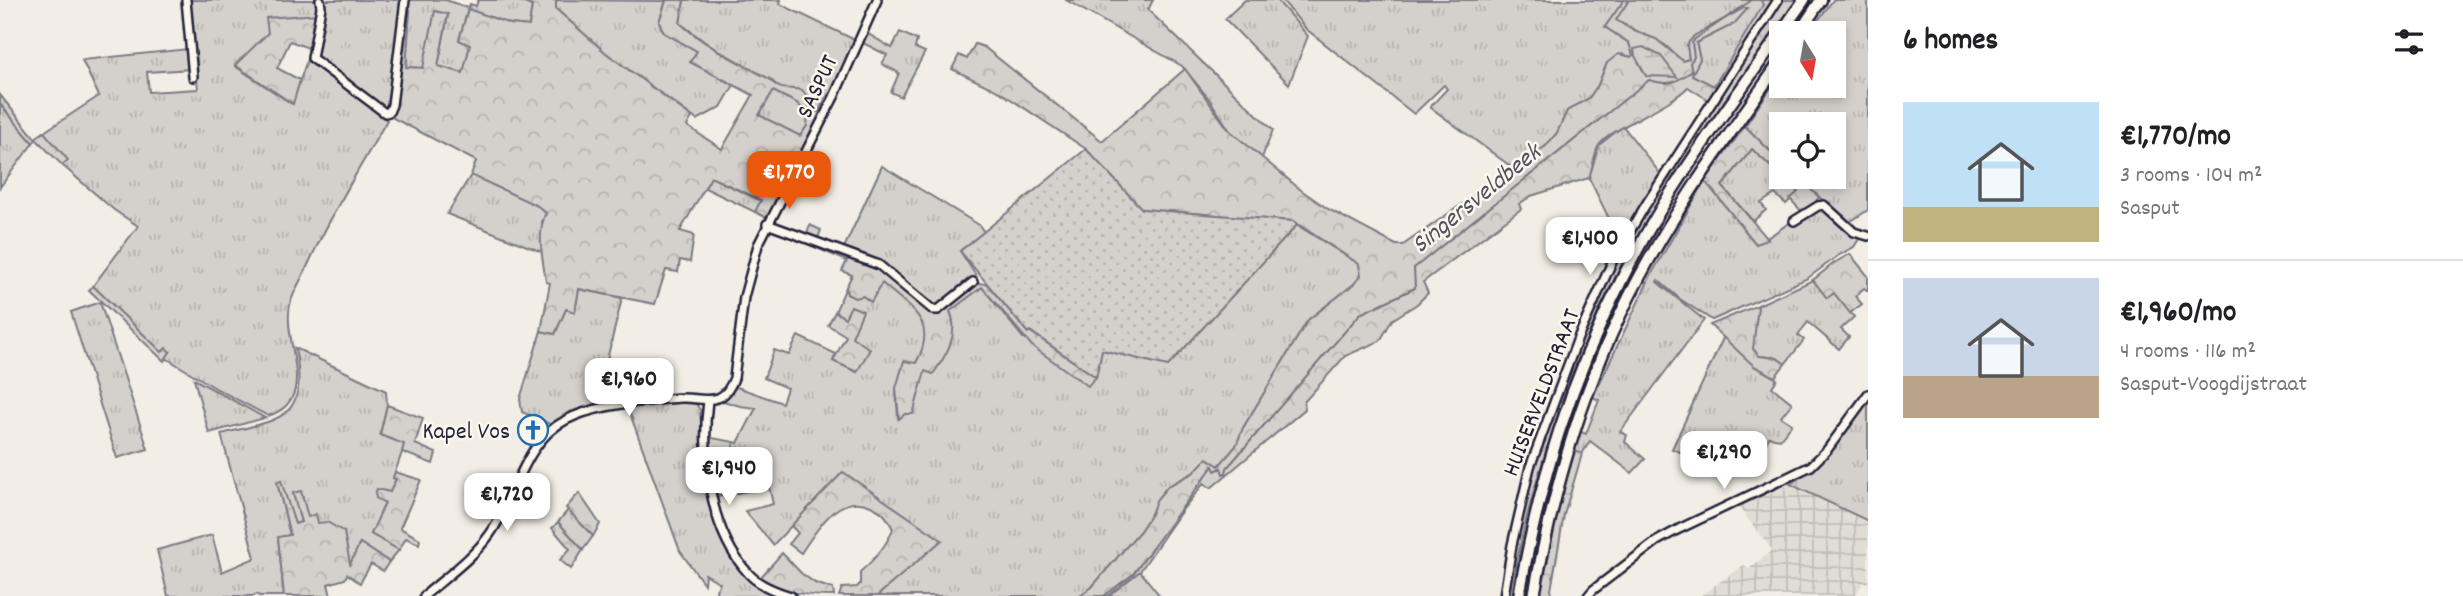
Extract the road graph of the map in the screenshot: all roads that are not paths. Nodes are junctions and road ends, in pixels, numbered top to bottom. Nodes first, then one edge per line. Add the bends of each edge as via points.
1 (186, 0) edge
2 (320, 0) edge
3 (405, 0) edge
4 (877, 0) edge
5 (1779, 0) edge
6 (1804, 0) edge
7 (1821, 0) edge
8 (1807, 21) edge
9 (193, 76) dead end
10 (1769, 78) edge
11 (1794, 221) dead end
12 (767, 223) junction
13 (1868, 236) edge
14 (973, 282) dead end
15 (1868, 394) edge
16 (708, 400) junction
17 (424, 596) edge
18 (791, 596) edge
19 (1504, 596) edge
20 (1519, 596) edge
21 (1534, 596) edge
22 (1588, 596) edge

1 - 9 street
2 - 3 street via 312,58 385,113 393,105
4 - 12 street, SASPUT via 834,97
5 - 19 street, HUISERVELDSTRAAT via 1612,262 1530,467
6 - 20 highway via 1696,155 1625,273 1563,416 1529,538
7 - 8 highway
10 - 21 highway via 1671,222 1601,358 1558,483
11 - 13 street via 1824,205 1854,232
12 - 14 street via 879,265 933,310
12 - 16 street, SASPUT via 744,297 734,378 721,397
15 - 22 street via 1811,466 1679,529
16 - 17 street via 683,398 604,407 566,419 531,455 489,536
16 - 18 street via 705,439 716,512 748,573

